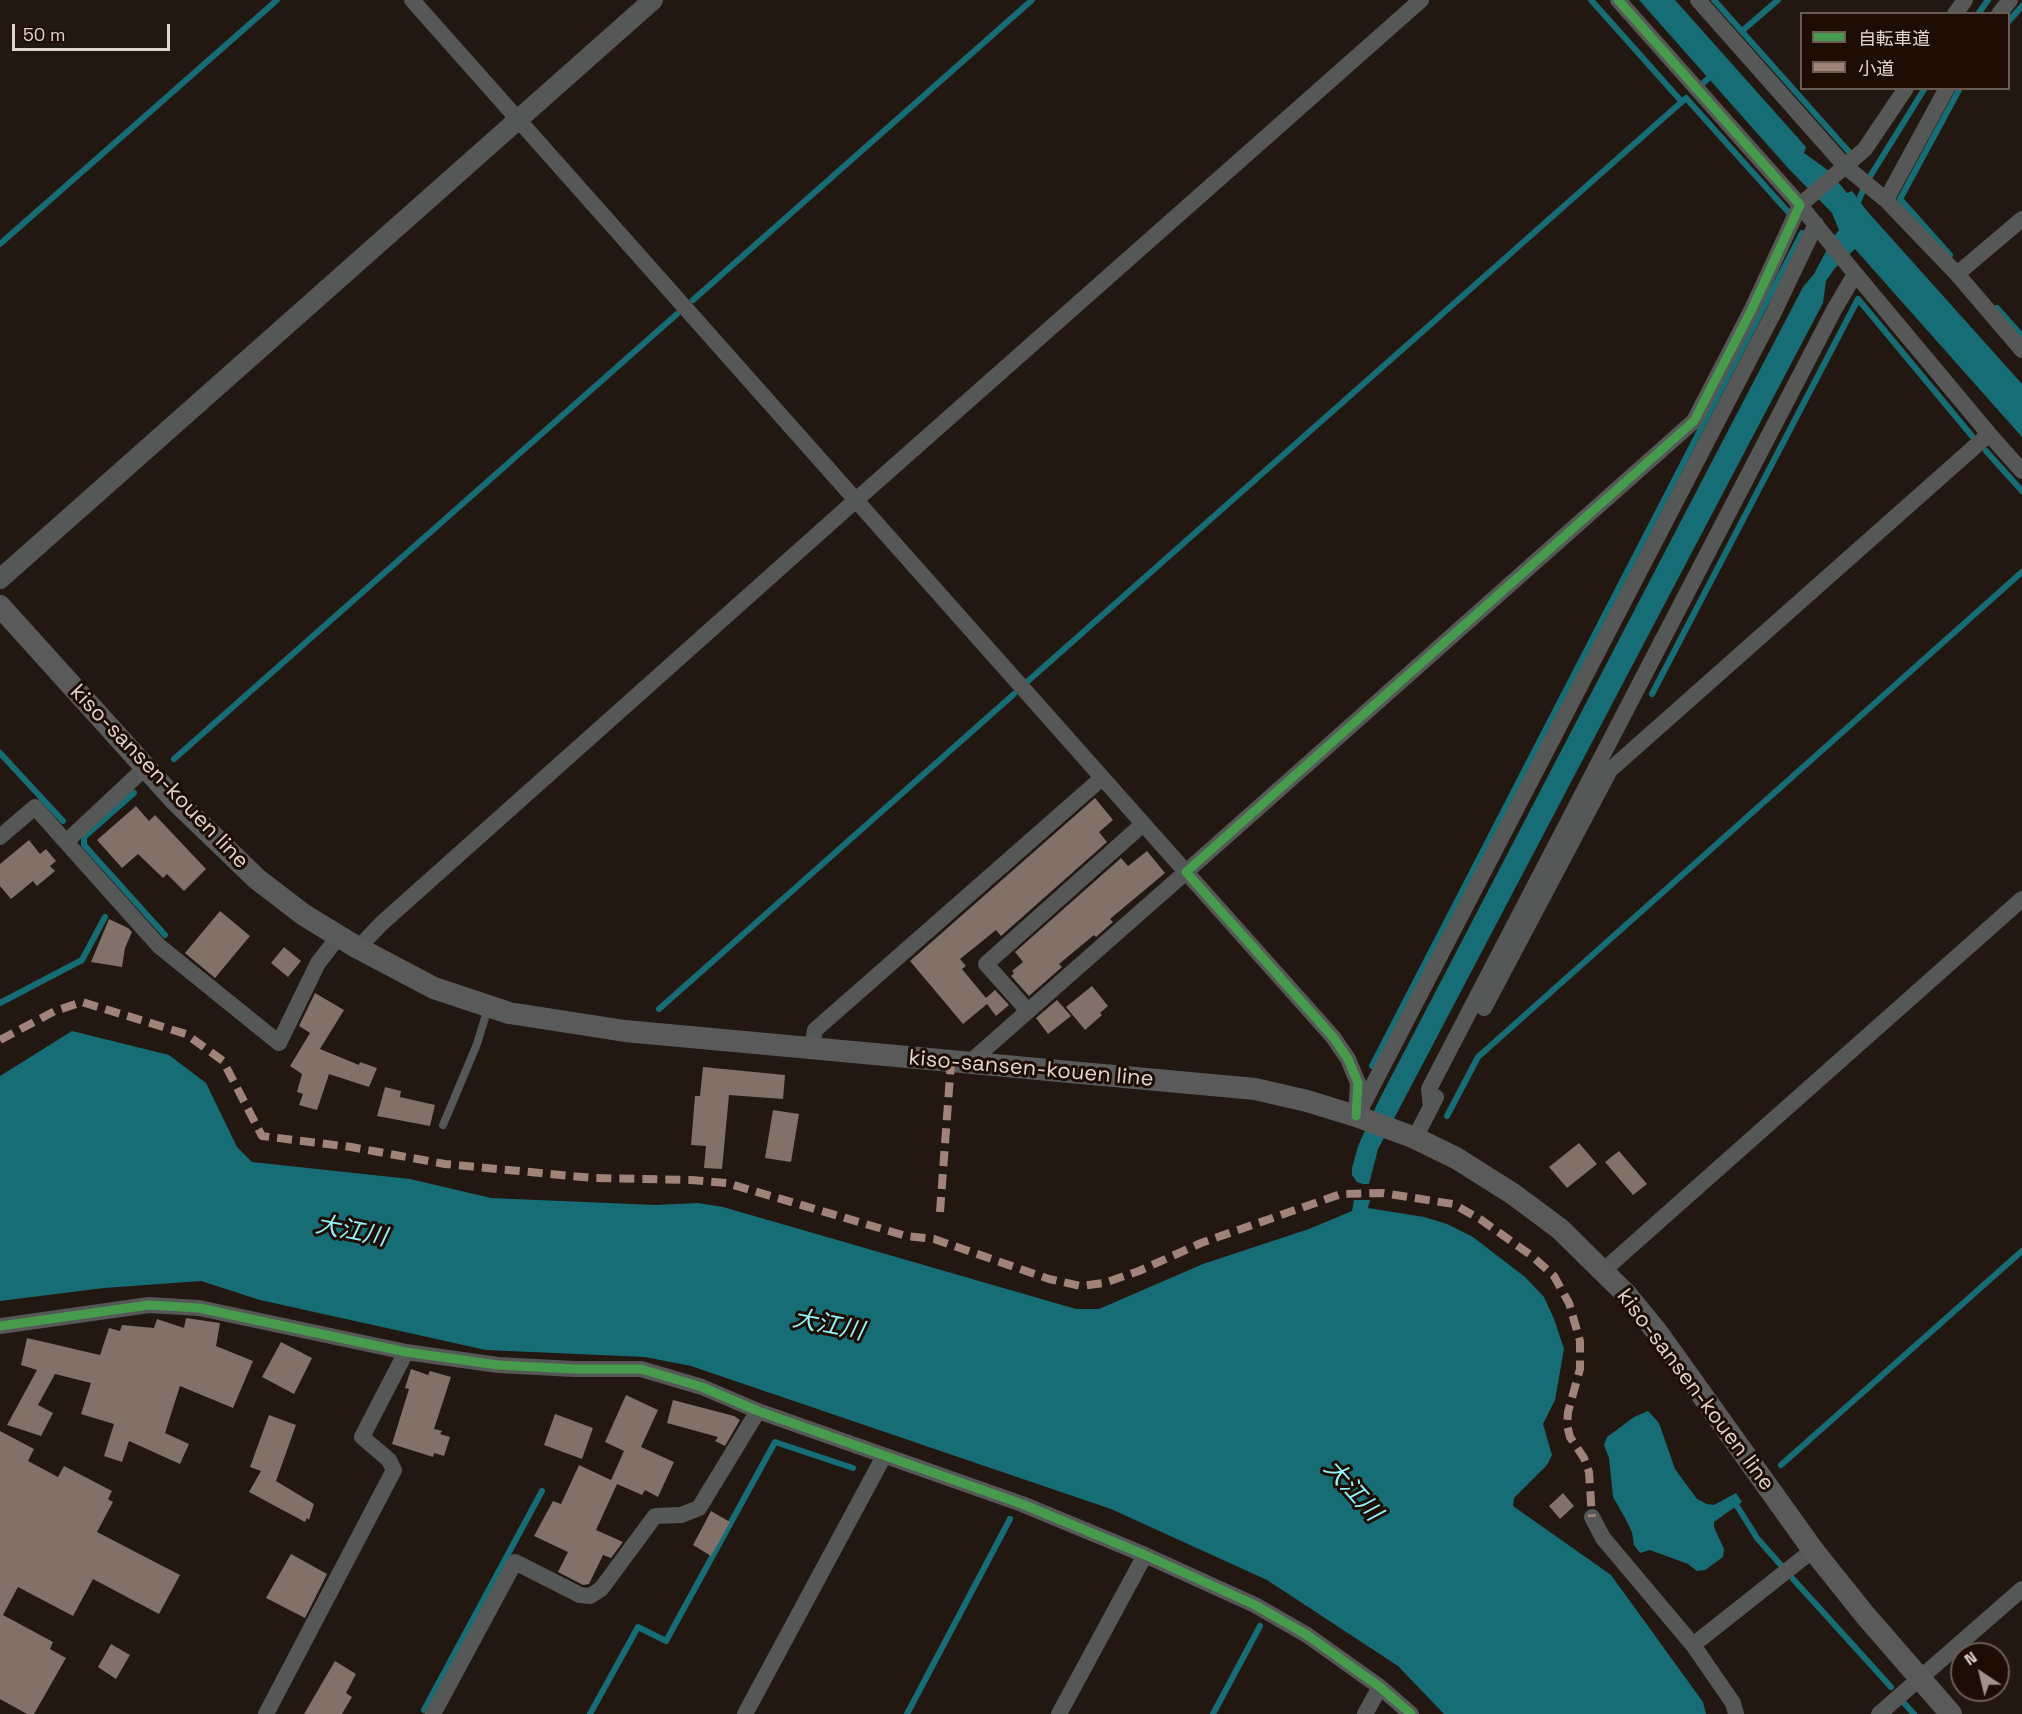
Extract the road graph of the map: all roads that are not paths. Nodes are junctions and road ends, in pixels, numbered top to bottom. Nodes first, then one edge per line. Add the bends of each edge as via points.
1 (412, 0) edge
2 (653, 0) edge
3 (1421, 0) edge
4 (1618, 0) edge
5 (1698, 0) edge
6 (2010, 0) edge
7 (2001, 12) edge
8 (1905, 90) edge
9 (1946, 90) edge
10 (518, 120) junction
11 (1847, 170) junction
12 (1881, 196) junction
13 (1804, 201) junction
14 (2022, 219) edge
15 (1818, 227) junction
16 (1852, 270) junction
17 (1957, 274) junction
18 (2022, 350) edge
19 (1989, 434) junction
20 (2022, 471) edge
21 (856, 500) junction
22 (0, 579) edge
23 (0, 606) edge
24 (146, 767) junction
25 (1102, 777) junction
26 (1143, 824) junction
27 (0, 837) edge
28 (66, 843) junction
29 (1186, 872) junction
30 (2022, 899) edge
31 (349, 942) junction
32 (488, 1006) junction
33 (1028, 1011) junction
34 (812, 1048) junction
35 (969, 1063) junction
36 (1431, 1107) junction
37 (1360, 1118) junction
38 (443, 1125) dead end
39 (1405, 1135) junction
40 (1604, 1270) junction
41 (0, 1326) edge
42 (406, 1352) junction
43 (758, 1411) junction
44 (884, 1456) junction
45 (1592, 1517) dead end
46 (1813, 1550) junction
47 (1145, 1555) junction
48 (2022, 1589) edge
49 (1693, 1645) junction
50 (1920, 1679) junction
51 (1380, 1687) junction
52 (266, 1714) edge
53 (433, 1714) edge
54 (745, 1714) edge
55 (1059, 1714) edge
56 (1365, 1714) edge
57 (1411, 1714) edge
58 (1736, 1714) edge
59 (1879, 1714) edge
60 (1951, 1714) edge

1 - 10 street
2 - 10 street
3 - 21 street
4 - 13 street
5 - 11 street
6 - 7 street
8 - 11 street
9 - 12 street
10 - 21 street
10 - 22 street
11 - 12 street
11 - 13 street
12 - 17 street
13 - 15 street
13 - 29 street via 1694,422
14 - 17 street
15 - 16 street
15 - 37 street
16 - 19 street
16 - 36 street via 1429,1089
17 - 18 street
19 - 20 street
19 - 36 street via 1610,770
21 - 25 street
21 - 31 street via 382,923
23 - 24 main road, kiso-sansen-kouen line
24 - 28 street
24 - 31 main road, kiso-sansen-kouen line via 257,879 304,915
25 - 26 street
25 - 34 street via 815,1030
26 - 29 street
26 - 33 street via 986,964
27 - 28 street via 35,807
28 - 31 street via 159,946 279,1043 318,963
29 - 33 street
29 - 37 street via 1333,1037 1358,1083
30 - 40 street
31 - 32 main road, kiso-sansen-kouen line via 434,988
32 - 34 main road, kiso-sansen-kouen line via 509,1013 625,1031
32 - 38 lane via 477,1044
33 - 35 street
34 - 35 main road, kiso-sansen-kouen line
35 - 37 main road, kiso-sansen-kouen line via 1255,1089
36 - 39 street
37 - 39 main road, kiso-sansen-kouen line
39 - 40 main road, kiso-sansen-kouen line via 1456,1158 1513,1194 1560,1229
40 - 46 main road, kiso-sansen-kouen line via 1657,1332
41 - 42 street via 149,1305 199,1308
42 - 43 street via 498,1365 641,1369 702,1387
42 - 52 street via 362,1437 389,1460 394,1470
43 - 44 street
43 - 53 street via 699,1508 681,1515 655,1516 601,1589 590,1596 580,1595 514,1562
44 - 47 street via 1022,1504
44 - 54 street
45 - 49 street via 1603,1538
46 - 49 street
46 - 50 main road, kiso-sansen-kouen line
47 - 51 street via 1255,1605 1307,1635
47 - 55 street
48 - 50 street
49 - 58 street via 1733,1703
50 - 59 street
50 - 60 main road, kiso-sansen-kouen line
51 - 56 street
51 - 57 street

